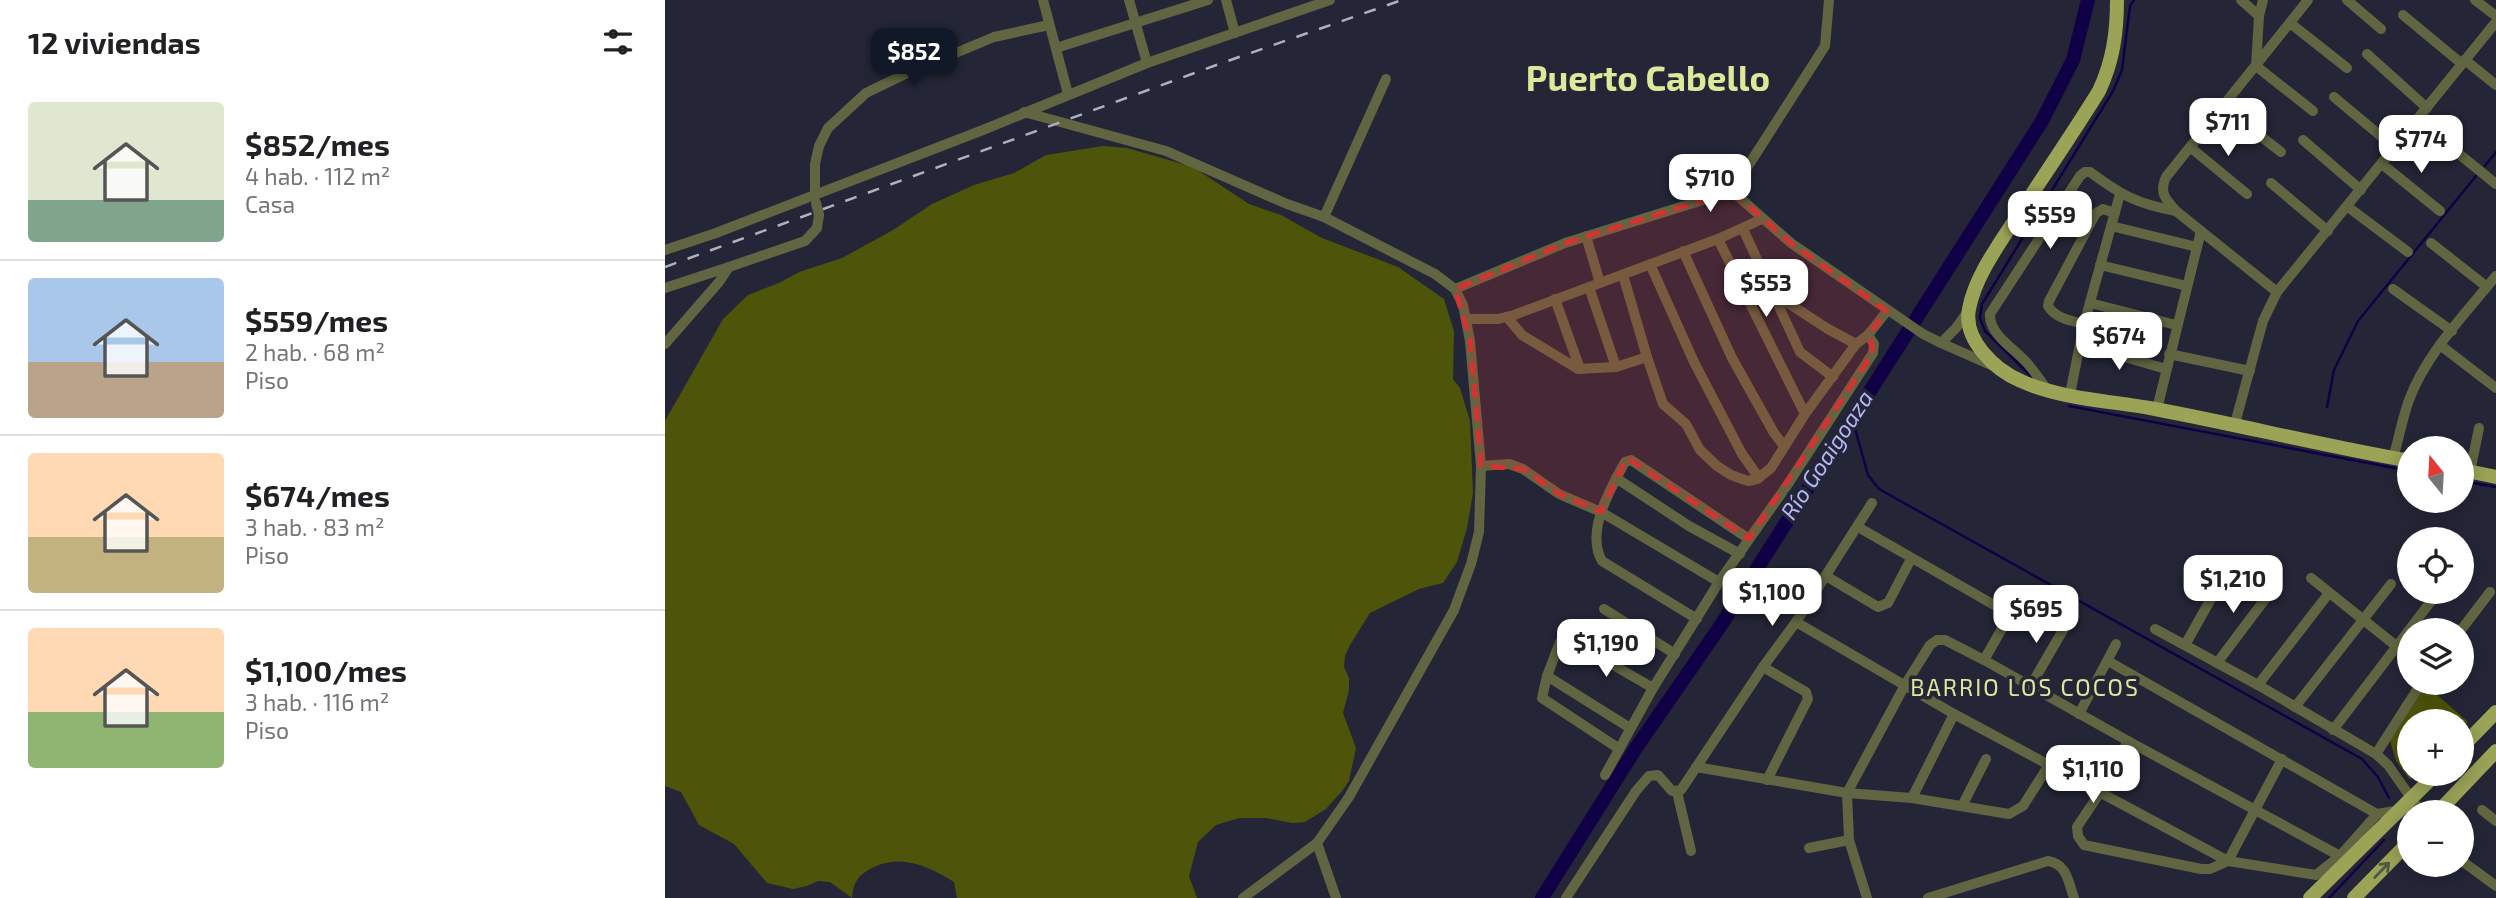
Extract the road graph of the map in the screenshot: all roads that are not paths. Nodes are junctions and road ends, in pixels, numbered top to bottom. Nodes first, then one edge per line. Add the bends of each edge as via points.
1 (1043, 0) edge
2 (1129, 0) edge
3 (1207, 0) edge
4 (1227, 0) edge
5 (1330, 0) edge
6 (1829, 0) edge
7 (2117, 0) edge
8 (2241, 0) edge
9 (2263, 0) edge
10 (2308, 0) edge
11 (2347, 0) edge
12 (2475, 0) edge
13 (2403, 15) dead end
14 (2259, 16) junction
15 (2496, 16) edge
16 (2496, 22) edge
17 (2290, 23) junction
18 (1136, 24) junction
19 (1049, 25) junction
20 (2381, 29) dead end
21 (1235, 33) junction
22 (1056, 48) junction
23 (2367, 54) dead end
24 (2464, 62) junction
25 (1147, 63) junction
26 (2256, 65) junction
27 (2347, 68) dead end
28 (1386, 79) dead end
29 (2496, 85) edge
30 (1068, 94) junction
31 (2334, 97) dead end
32 (2223, 107) junction
33 (2427, 108) junction
34 (2313, 111) dead end
35 (1024, 112) junction
36 (2417, 120) junction
37 (2303, 140) dead end
38 (2190, 147) junction
39 (2395, 148) junction
40 (2281, 152) dead end
41 (2382, 164) junction
42 (2271, 183) dead end
43 (2496, 184) edge
44 (2361, 190) junction
45 (1732, 191) junction
46 (2120, 194) junction
47 (2247, 194) dead end
48 (815, 198) junction
49 (2348, 206) junction
50 (2176, 211) junction
51 (2440, 211) dead end
52 (2115, 213) junction
53 (1324, 217) junction
54 (1762, 219) junction
55 (2111, 226) junction
56 (1742, 229) junction
57 (2201, 231) junction
58 (2328, 231) junction
59 (1586, 236) junction
60 (1718, 239) junction
61 (2431, 243) dead end
62 (2197, 247) junction
63 (665, 250) edge
64 (1683, 251) junction
65 (2408, 252) dead end
66 (1650, 264) junction
67 (2100, 265) junction
68 (729, 267) junction
69 (1623, 275) junction
70 (2492, 283) edge
71 (1594, 285) junction
72 (2187, 286) junction
73 (665, 288) edge
74 (1455, 289) junction
75 (2393, 289) dead end
76 (2277, 292) junction
77 (1555, 299) junction
78 (1774, 300) junction
79 (2090, 303) junction
80 (1969, 310) junction
81 (1887, 311) junction
82 (1507, 317) junction
83 (1467, 319) junction
84 (2084, 324) junction
85 (2176, 325) junction
86 (2452, 331) junction
87 (1868, 335) junction
88 (1941, 343) junction
89 (665, 344) edge
90 (1856, 344) junction
91 (2080, 344) junction
92 (2440, 345) junction
93 (2169, 355) junction
94 (1647, 357) junction
95 (1616, 367) junction
96 (1580, 369) junction
97 (2000, 369) junction
98 (2166, 369) junction
99 (2250, 371) junction
100 (1832, 377) junction
101 (2496, 388) edge
102 (2048, 391) junction
103 (2070, 394) junction
104 (2157, 409) junction
105 (1805, 414) junction
106 (2235, 427) junction
107 (2479, 428) dead end
108 (2475, 441) edge
109 (1784, 446) junction
110 (2393, 458) junction
111 (2397, 459) edge
112 (1481, 466) junction
113 (2475, 473) edge
114 (2496, 477) edge
115 (1616, 478) junction
116 (1759, 478) junction
117 (1872, 503) dead end
118 (1601, 512) junction
119 (1859, 527) junction
120 (1749, 539) junction
121 (1740, 554) junction
122 (1911, 559) junction
123 (1826, 576) junction
124 (2311, 578) dead end
125 (1719, 582) junction
126 (2391, 584) dead end
127 (2275, 586) dead end
128 (2490, 592) dead end
129 (2329, 593) junction
130 (2211, 597) dead end
131 (2428, 604) edge
132 (1604, 609) dead end
133 (2070, 618) dead end
134 (2470, 618) edge
135 (1697, 619) junction
136 (2362, 619) junction
137 (1796, 622) junction
138 (2155, 629) dead end
139 (2116, 644) dead end
140 (2185, 645) junction
141 (2395, 646) junction
142 (1675, 654) junction
143 (1984, 660) junction
144 (2108, 661) junction
145 (2217, 663) junction
146 (1763, 667) junction
147 (1547, 676) junction
148 (1905, 685) junction
149 (2258, 685) junction
150 (2030, 687) junction
151 (1653, 688) junction
152 (2414, 695) edge
153 (2295, 707) junction
154 (2496, 712) edge
155 (1954, 714) junction
156 (2079, 714) junction
157 (1630, 728) junction
158 (2333, 730) junction
159 (2474, 735) edge
160 (2128, 741) junction
161 (1618, 748) junction
162 (2496, 751) edge
163 (2376, 754) junction
164 (1986, 759) dead end
165 (2282, 759) junction
166 (2049, 765) junction
167 (1696, 767) junction
168 (1605, 775) dead end
169 (1767, 780) junction
170 (2422, 786) edge
171 (2101, 791) junction
172 (1677, 792) junction
173 (1847, 793) junction
174 (2410, 797) junction
175 (1912, 798) junction
176 (2412, 800) edge
177 (2449, 800) edge
178 (1962, 806) junction
179 (2256, 809) junction
180 (2482, 810) dead end
181 (2395, 811) junction
182 (2377, 814) junction
183 (2496, 821) edge
184 (1849, 840) junction
185 (1317, 843) junction
186 (1809, 848) dead end
187 (1691, 851) dead end
188 (2340, 856) junction
189 (2397, 856) edge
190 (2228, 861) junction
191 (2474, 870) edge
192 (2496, 886) edge
193 (2361, 896) edge
194 (1244, 898) edge
195 (1336, 898) edge
196 (1566, 898) edge
197 (1867, 898) edge
198 (1928, 898) edge
199 (2074, 898) edge
200 (2310, 898) edge

1 - 19 street
2 - 18 street
3 - 18 street
4 - 21 street
5 - 21 street
6 - 45 street via 1825,46
7 - 80 main road via 2113,50 2099,91 2003,238 1975,288
8 - 14 street
9 - 14 street
10 - 17 street
11 - 20 street
12 - 15 street
13 - 24 street
14 - 26 street
16 - 24 street
17 - 26 street
17 - 27 street
18 - 22 street
18 - 25 street
19 - 22 street
19 - 48 street via 995,37 866,93 828,128 819,146
21 - 25 street
22 - 30 street
23 - 33 street
24 - 29 street
24 - 33 street
25 - 30 street
26 - 32 street
26 - 34 street
28 - 53 street
30 - 35 street
31 - 39 street
32 - 38 street
32 - 40 street
33 - 36 street
35 - 48 street
35 - 53 street via 1166,151
36 - 39 street
36 - 43 street
37 - 44 street
38 - 47 street
38 - 50 street via 2162,186 2163,196
39 - 41 street
41 - 44 street
41 - 51 street
42 - 58 street
44 - 49 street
45 - 54 street
45 - 59 street
46 - 50 street via 2146,206
46 - 52 street
46 - 102 street via 2089,172 2083,173 1990,314 1995,330
48 - 63 street
48 - 68 street, bridge via 817,228 805,241
49 - 58 street
49 - 65 street
50 - 57 street
52 - 55 street
52 - 84 street via 2103,209 2096,213 2049,300 2052,312
53 - 74 street via 1435,274
54 - 56 street
54 - 81 street
55 - 62 street
55 - 67 street
56 - 60 street
56 - 78 street
57 - 62 street
57 - 76 street
58 - 76 street
59 - 71 street
59 - 74 street
60 - 64 street
60 - 105 street
61 - 70 street
62 - 72 street
64 - 66 street
64 - 109 street via 1733,358
66 - 69 street
66 - 116 street via 1694,362
67 - 72 street
67 - 79 street
68 - 73 street
68 - 89 street
69 - 71 street
69 - 94 street
70 - 86 street
71 - 77 street
71 - 95 street
72 - 85 street
74 - 83 street
75 - 86 street
76 - 99 street via 2263,321
77 - 82 street
77 - 96 street
78 - 90 street via 1785,301
78 - 100 street via 1800,352
79 - 84 street
79 - 85 street
80 - 88 street
80 - 97 main road via 1972,334
81 - 87 street
81 - 88 street
82 - 83 street
82 - 96 street via 1522,335
83 - 112 street
84 - 91 street
85 - 93 street
86 - 92 street
87 - 90 street
87 - 120 street via 1873,353
88 - 97 street
90 - 100 street
91 - 98 street
91 - 103 street
92 - 101 street
92 - 110 street via 2408,402
93 - 98 street
93 - 99 street
94 - 95 street
94 - 116 street via 1663,404 1686,424 1700,450 1731,475 1748,481
95 - 96 street
97 - 102 main road
98 - 104 street
99 - 106 street
100 - 105 street
102 - 103 main road
103 - 104 main road
104 - 106 main road
105 - 109 street
106 - 110 main road
107 - 108 street
109 - 116 street
110 - 111 main road
112 - 118 street via 1509,464 1523,469 1559,494
112 - 185 street via 1479,532 1454,610 1349,797
113 - 114 main road
115 - 118 street
115 - 120 street via 1631,460
115 - 121 street
117 - 119 street
118 - 125 street
118 - 135 street via 1596,545 1602,561
119 - 122 street
119 - 123 street
120 - 121 street
121 - 125 street
122 - 123 street via 1884,606 1878,607
122 - 143 street via 2001,609 2004,625
123 - 137 street
124 - 129 street
125 - 135 street
126 - 136 street
127 - 145 street
128 - 134 street
129 - 136 street
129 - 149 street
130 - 140 street
131 - 141 street
132 - 142 street
133 - 150 street
135 - 142 street
136 - 141 street
136 - 153 street
137 - 146 street
137 - 148 street
138 - 140 street
139 - 144 street
140 - 145 street
141 - 158 street
142 - 151 street
143 - 148 street via 1937,640
143 - 150 street
144 - 156 street
144 - 165 street
145 - 149 street
146 - 167 street
146 - 169 street via 1806,692 1808,699
147 - 151 street via 1560,642 1570,640
147 - 157 street
147 - 161 street via 1544,701
148 - 155 street
148 - 173 street
149 - 153 street
150 - 156 street
151 - 157 street
152 - 163 street
153 - 158 street
154 - 159 main road
155 - 166 street
155 - 175 street
156 - 160 street
157 - 161 street
158 - 163 street
160 - 171 street
160 - 179 street
161 - 168 street
162 - 177 main road
163 - 174 street
164 - 178 street
165 - 179 street
165 - 182 street
166 - 171 street
166 - 178 street via 2017,811 2009,814
167 - 169 street
167 - 172 street
169 - 173 street
170 - 174 main road
171 - 190 street
171 - 190 street via 2077,827 2084,845 2201,869
172 - 187 street
172 - 196 street via 1656,774 1650,776 1636,790
173 - 175 street
173 - 184 street
174 - 176 street
174 - 181 main road
175 - 178 street
179 - 188 street
179 - 190 street
180 - 183 street
181 - 182 street
181 - 200 main road
182 - 188 street
184 - 186 street
184 - 197 street
185 - 194 street
185 - 195 street
188 - 190 street via 2321,873 2310,876
193 -> 189 main road
191 - 192 street
198 - 199 street via 2048,862 2058,863 2065,871

